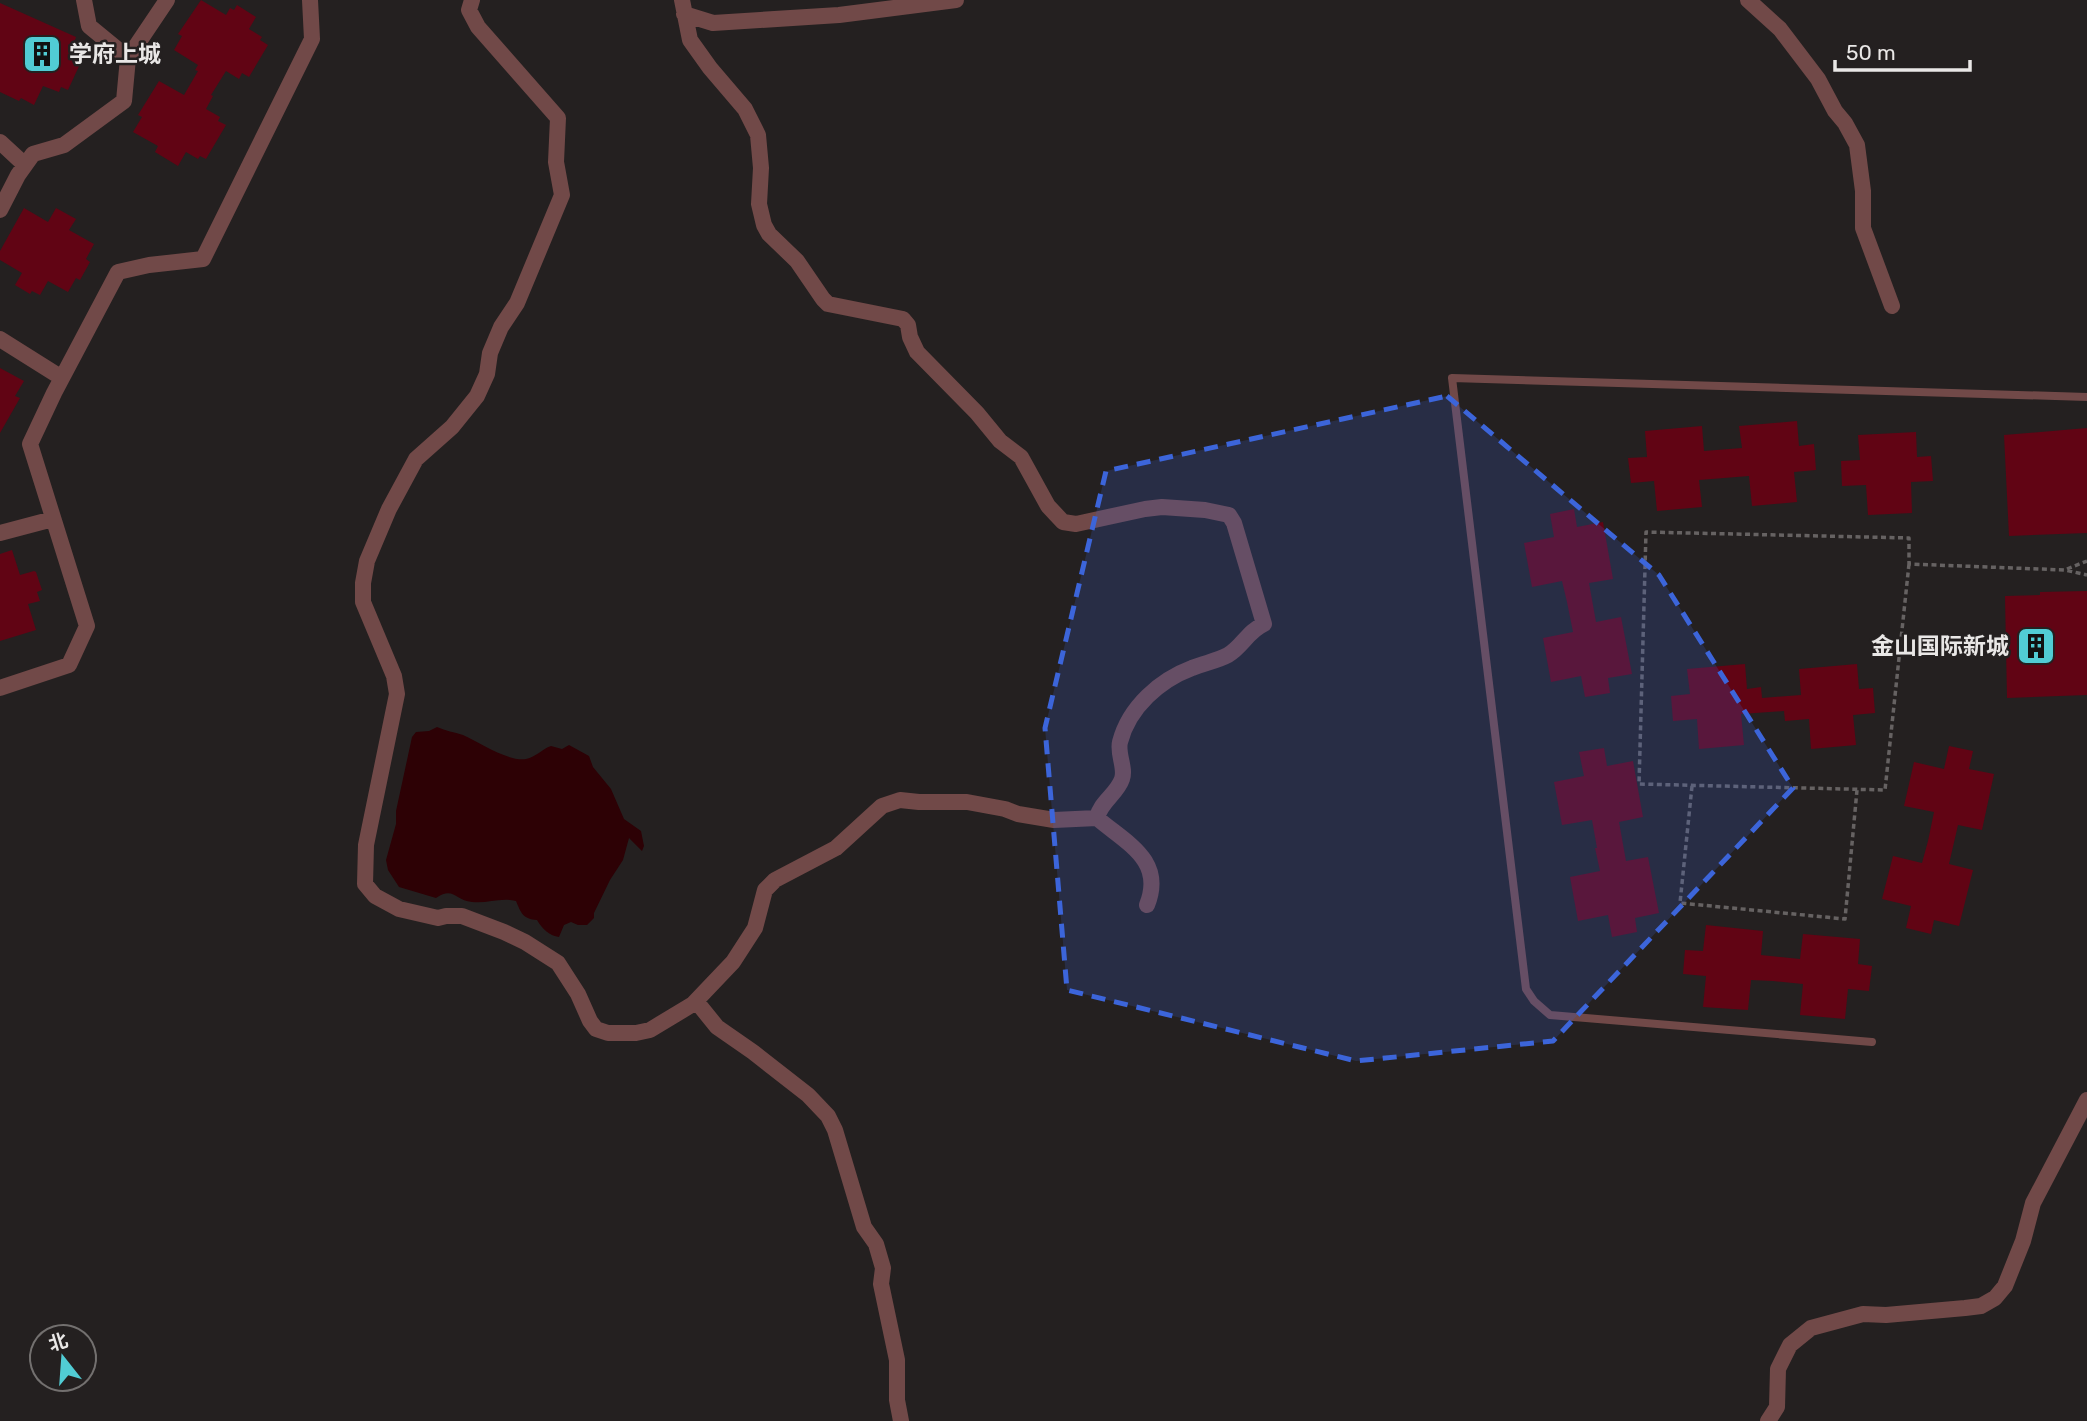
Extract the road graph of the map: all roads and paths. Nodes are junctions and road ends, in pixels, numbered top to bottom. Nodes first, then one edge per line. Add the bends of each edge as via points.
1 (84, 0) edge
2 (167, 0) edge
3 (310, 0) edge
4 (472, 0) edge
5 (956, 0) edge
6 (1748, 0) edge
7 (683, 7) edge
8 (128, 58) junction
9 (0, 142) edge
10 (25, 165) junction
11 (0, 210) edge
12 (1892, 306) dead end
13 (0, 339) edge
14 (62, 378) junction
15 (2087, 397) edge
16 (53, 519) junction
17 (0, 533) edge
18 (2087, 561) edge
19 (1909, 564) junction
20 (2065, 570) junction
21 (2087, 575) edge
22 (0, 688) edge
23 (1692, 786) junction
24 (1857, 790) junction
25 (1097, 818) junction
26 (1147, 905) dead end
27 (696, 1001) junction
28 (1872, 1042) dead end
29 (2087, 1100) edge
30 (901, 1421) edge
31 (1768, 1421) edge

1 - 8 street via 89,26
2 - 8 street
3 - 14 street via 312,39 202,258 118,272
4 - 27 street via 469,10 478,27 558,118 556,162 562,195 517,303 490,353 477,396 452,427 416,459 367,561 363,602 397,694 366,845 365,884 374,896 399,909 438,918 472,919 547,954 558,963 596,1029 622,1034 650,1030
5 - 7 street via 839,15 713,23
6 - 12 street via 1780,29 1818,79 1857,145 1863,228
7 - 25 street via 696,51 745,109 755,128 761,148 760,214 769,234 797,261 822,299 902,319 917,352 1000,441 1021,457 1063,522 1076,524 1145,509 1181,507 1229,515 1234,523 1264,624 1246,635 1230,654 1173,677 1145,697 1119,744 1124,775 1115,793 1098,809
8 - 10 street via 124,101 64,145 33,154
9 - 10 street
10 - 11 street
13 - 14 street
14 - 16 street via 30,444
15 - 28 lane via 1452,378 1526,989 1550,1014
16 - 17 street
16 - 22 street via 87,626 69,665
18 - 20 path
19 - 20 path
19 - 23 path via 1909,538 1646,532 1639,785
19 - 24 path via 1885,790
20 - 21 path
23 - 24 path
23 - 24 path via 1681,903 1845,919
25 - 26 street via 1143,855 1152,882
25 - 27 street via 1054,820 967,802 900,800 882,806 836,848 775,880 765,890 755,928 733,962
27 - 30 street via 717,1027 808,1095 835,1130 864,1227 876,1244 883,1268 881,1284 897,1360
29 - 31 street via 2033,1203 2005,1286 1994,1298 1981,1306 1863,1314 1811,1328 1790,1345 1778,1368 1777,1407

